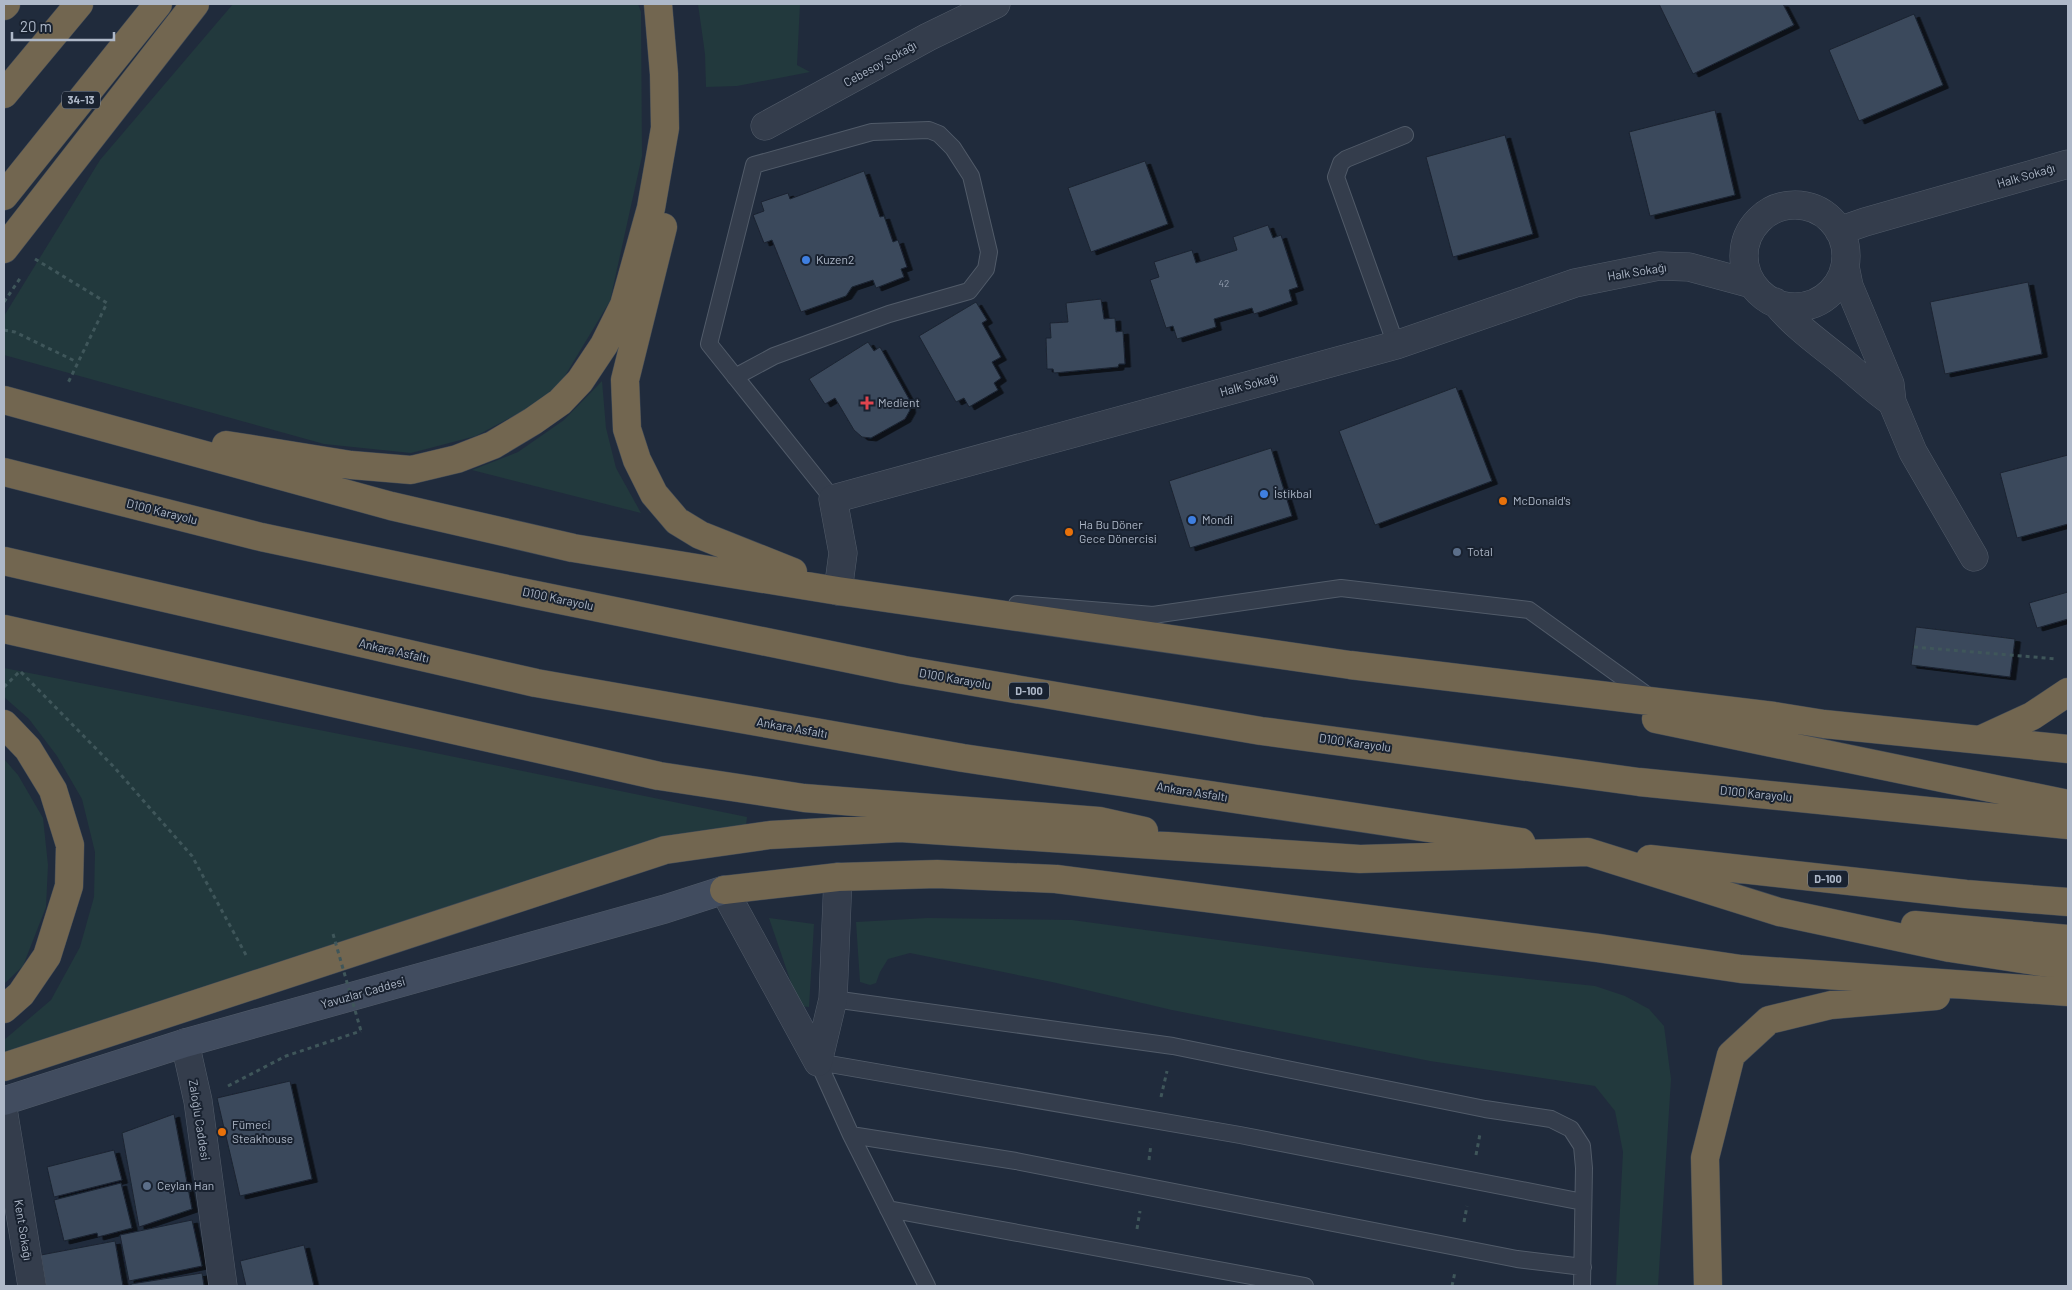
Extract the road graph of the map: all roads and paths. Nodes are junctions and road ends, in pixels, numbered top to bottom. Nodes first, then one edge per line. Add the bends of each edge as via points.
1 (79, 4) edge
2 (158, 4) edge
3 (196, 4) edge
4 (658, 4) edge
5 (673, 4) edge
6 (996, 4) edge
7 (4, 94) edge
8 (766, 126) dead end
9 (1405, 135) dead end
10 (2068, 164) edge
11 (4, 196) edge
12 (1839, 231) junction
13 (4, 249) edge
14 (29, 266) dead end
15 (1845, 266) junction
16 (24, 273) dead end
17 (1752, 284) junction
18 (4, 302) edge
19 (1775, 302) junction
20 (4, 330) edge
21 (1396, 345) junction
22 (77, 362) junction
23 (735, 377) junction
24 (4, 400) edge
25 (1892, 402) junction
26 (54, 414) junction
27 (90, 424) junction
28 (4, 472) edge
29 (833, 499) junction
30 (1974, 557) dead end
31 (4, 561) edge
32 (838, 591) junction
33 (4, 629) edge
34 (1914, 646) dead end
35 (2057, 659) dead end
36 (1452, 678) junction
37 (4, 688) edge
38 (2068, 692) edge
39 (1657, 703) junction
40 (4, 724) edge
41 (1981, 740) junction
42 (2068, 748) edge
43 (2068, 804) edge
44 (2068, 825) edge
45 (1219, 849) junction
46 (1588, 852) junction
47 (838, 876) junction
48 (724, 890) junction
49 (2068, 902) edge
50 (1780, 912) junction
51 (333, 934) dead end
52 (2068, 939) edge
53 (249, 962) dead end
54 (2068, 966) edge
55 (2022, 989) junction
56 (2068, 992) edge
57 (833, 999) junction
58 (4, 1009) edge
59 (185, 1043) junction
60 (818, 1062) junction
61 (4, 1067) edge
62 (4, 1101) edge
63 (198, 1101) junction
64 (4, 1115) edge
65 (851, 1135) junction
66 (1583, 1202) junction
67 (888, 1209) junction
68 (1583, 1267) junction
69 (32, 1286) edge
70 (223, 1286) edge
71 (927, 1286) edge
72 (1305, 1286) edge
73 (1582, 1286) edge
74 (1708, 1286) edge

1 - 7 highway
2 - 11 highway, 34-13
3 - 13 highway
4 - 27 highway via 665,128 651,208 624,305 604,345 580,381 560,402 493,445 457,459 410,470 352,465
5 - 32 highway via 680,64 680,112 665,217 625,380 627,429 637,460 654,494 677,521 700,535
6 - 8 street, Cebesoy Sokağı via 928,37
9 - 21 lane via 1346,159 1336,177
10 - 12 street, Halk Sokağı
12 - 15 street via 1846,254
12 - 17 street via 1827,216 1811,207 1785,206 1762,217 1752,228 1745,244 1744,258
14 - 22 path via 34,258 107,304
15 - 19 street via 1839,281 1822,300 1787,307
15 - 25 street via 1848,286 1890,384
16 - 18 path
17 - 19 street via 1764,297
17 - 21 street, Halk Sokağı via 1689,267 1659,266 1576,283
19 - 25 street via 1806,334
20 - 22 path via 15,332
21 - 29 street, Halk Sokağı
22 - 26 path
23 - 23 lane via 709,344 754,165 872,132 928,130 939,134 953,148 971,176 989,252 986,269 968,290 889,314 774,356
23 - 29 lane
24 - 26 highway
25 - 30 street via 1913,452
26 - 27 highway
27 - 32 highway via 391,506 573,548
28 - 44 highway, D100 Karayolu / D-100 via 261,537 875,664 1261,731 1630,781
29 - 32 street via 843,553
31 - 46 highway, Ankara Asfaltı / D-100 via 536,683 963,758
32 - 36 highway
32 - 39 lane via 1153,615 1341,588 1529,610
33 - 45 highway via 658,776 804,798 1099,821
34 - 35 path
36 - 39 highway
36 - 43 highway
37 - 53 path via 20,672 113,766 192,856
38 - 41 highway via 2032,716
39 - 41 highway
40 - 58 highway via 28,749 53,790 70,845 69,886 48,956 22,994
41 - 42 highway
45 - 46 highway via 1360,860
45 - 61 highway via 900,828 770,835 665,850
46 - 49 highway, D-100 via 1966,894
46 - 50 highway
47 - 48 highway
47 - 55 highway via 937,874 1056,879 1741,969
47 - 57 street
48 - 59 main road, Yavuzlar Caddesi
48 - 60 street
50 - 52 highway
50 - 54 highway via 1950,948
51 - 63 path, bridge via 361,1032 286,1056
55 - 56 highway
55 - 74 highway via 1831,1005 1770,1020 1731,1055 1705,1158
57 - 60 street
57 - 66 lane via 1173,1046 1485,1109 1551,1119 1571,1129 1582,1146
59 - 62 main road, Yavuzlar Caddesi
59 - 63 street, Zaloğlu Caddesi
60 - 65 lane
60 - 66 lane via 1240,1135
63 - 70 street, Zaloğlu Caddesi
64 - 69 street, Kent Sokağı
65 - 67 lane
65 - 68 lane via 1016,1161 1517,1259
66 - 68 lane
67 - 71 lane
67 - 72 lane
68 - 73 lane

